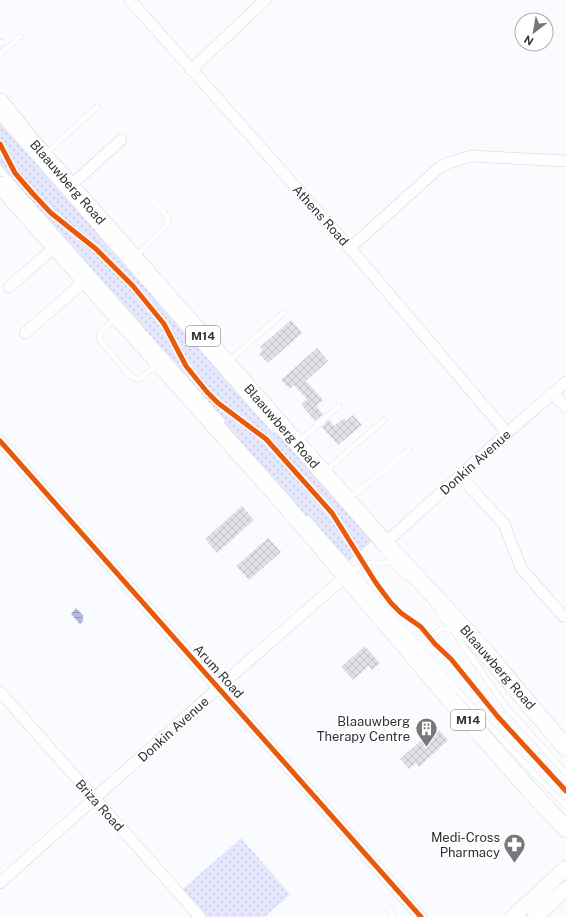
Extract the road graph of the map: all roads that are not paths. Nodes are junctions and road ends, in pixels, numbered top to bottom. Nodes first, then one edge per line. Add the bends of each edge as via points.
1 (130, 0) edge
2 (266, 0) edge
3 (20, 37) dead end
4 (0, 54) edge
5 (191, 70) junction
6 (0, 102) edge
7 (97, 107) dead end
8 (0, 118) edge
9 (121, 140) dead end
10 (44, 156) junction
11 (566, 161) edge
12 (0, 169) edge
13 (0, 185) edge
14 (70, 186) junction
15 (153, 202) dead end
16 (56, 246) junction
17 (350, 248) junction
18 (134, 258) junction
19 (86, 280) junction
20 (9, 287) dead end
21 (283, 313) dead end
22 (117, 316) junction
23 (26, 333) dead end
24 (226, 363) junction
25 (160, 364) junction
26 (566, 382) edge
27 (552, 394) junction
28 (339, 406) dead end
29 (566, 407) edge
30 (384, 420) dead end
31 (226, 426) dead end
32 (507, 433) junction
33 (278, 434) dead end
34 (0, 441) edge
35 (297, 443) junction
36 (409, 450) dead end
37 (323, 473) junction
38 (460, 476) junction
39 (347, 500) junction
40 (305, 515) dead end
41 (382, 546) junction
42 (392, 563) junction
43 (350, 572) junction
44 (410, 576) junction
45 (373, 608) junction
46 (434, 608) dead end
47 (564, 616) dead end
48 (452, 629) junction
49 (421, 649) junction
50 (219, 687) junction
51 (0, 692) edge
52 (566, 748) edge
53 (566, 773) edge
54 (94, 799) junction
55 (566, 806) edge
56 (566, 829) edge
57 (566, 868) edge
58 (0, 883) edge
59 (566, 889) edge
60 (390, 910) dead end
61 (200, 917) edge
62 (394, 917) edge
63 (421, 917) edge
64 (513, 917) edge
65 (535, 917) edge

1 - 5 street, Athens Road
2 - 5 street
3 - 4 lane
5 - 17 street, Athens Road
6 - 10 main road, Blaauwberg Road / M14
7 - 10 lane
8 - 33 lane
9 - 14 street
10 - 14 main road, Blaauwberg Road / M14
11 - 17 street via 471,156 448,162
12 - 31 lane
13 - 16 main road, M14
14 - 18 main road, Blaauwberg Road / M14
15 - 18 lane via 166,217 168,224
16 - 19 main road, M14
16 - 20 street
17 - 32 street, Athens Road
18 - 24 main road, Blaauwberg Road / M14
19 - 22 main road, M14
19 - 23 street
21 - 24 lane
22 - 25 main road, M14
22 - 25 lane via 101,332 99,339 130,376 138,380
24 - 35 main road, Blaauwberg Road / M14
25 - 43 main road, M14 via 283,502
26 - 27 street, Donkin Avenue
27 - 29 street
27 - 32 street, Donkin Avenue
28 - 35 lane
30 - 37 lane
32 - 38 street, Donkin Avenue
34 - 50 street, Arum Road
35 - 37 main road, Blaauwberg Road / M14
36 - 39 lane
37 - 39 main road, Blaauwberg Road / M14
38 - 41 street, Donkin Avenue
38 - 47 street via 504,524 521,568
39 - 41 main road, Blaauwberg Road / M14
40 - 43 lane
41 - 42 lane
41 - 44 main road, Blaauwberg Road / M14
42 - 43 lane via 370,563
42 - 44 lane
43 - 45 main road, M14
43 - 49 lane
43 - 50 street, Donkin Avenue
44 - 48 lane
44 - 52 main road, Blaauwberg Road / M14 via 481,647
45 - 49 lane
45 - 56 main road, M14
46 - 48 lane
48 - 49 lane via 441,629 430,637
48 - 53 lane via 506,707
49 - 55 lane
50 - 54 street, Donkin Avenue
50 - 63 street, Arum Road
51 - 54 street, Briza Road
54 - 58 street, Donkin Avenue
54 - 61 street, Briza Road
57 - 64 street
59 - 65 street
60 - 62 lane

